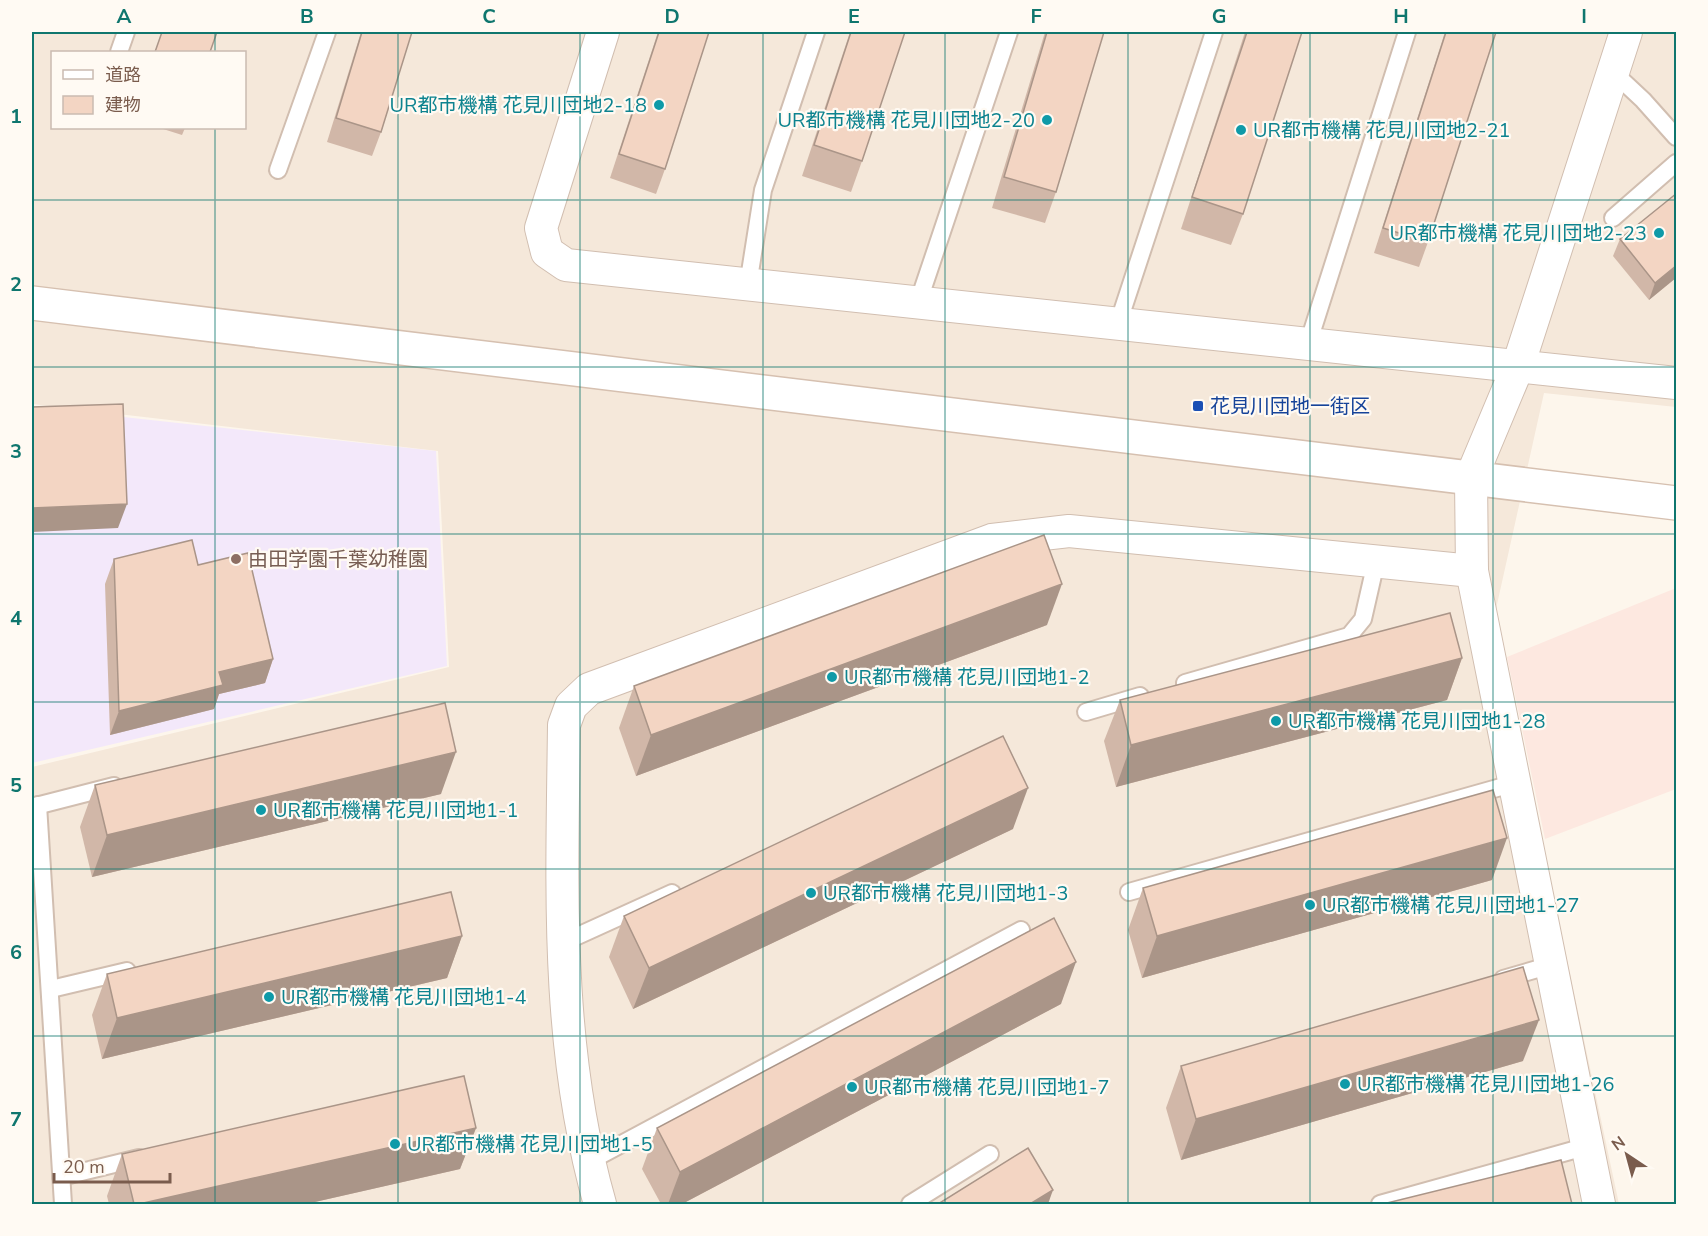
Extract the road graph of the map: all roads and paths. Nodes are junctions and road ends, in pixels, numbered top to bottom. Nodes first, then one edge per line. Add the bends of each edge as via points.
1 (126, 32) edge
2 (327, 32) edge
3 (603, 32) edge
4 (816, 32) edge
5 (1009, 32) edge
6 (1214, 32) edge
7 (1407, 32) edge
8 (1626, 32) edge
9 (119, 51) edge
10 (1613, 72) junction
11 (1677, 137) edge
12 (1677, 163) edge
13 (278, 170) dead end
14 (1613, 218) dead end
15 (748, 285) junction
16 (32, 303) edge
17 (918, 303) junction
18 (1118, 324) junction
19 (1308, 344) junction
20 (1518, 366) junction
21 (1677, 382) edge
22 (1471, 478) junction
23 (1677, 503) edge
24 (1376, 562) junction
25 (1472, 571) junction
26 (1086, 712) dead end
27 (130, 782) edge
28 (1515, 783) junction
29 (35, 806) edge
30 (692, 885) edge
31 (1130, 892) dead end
32 (1021, 930) dead end
33 (562, 943) junction
34 (1551, 965) junction
35 (143, 967) edge
36 (1484, 984) edge
37 (51, 989) junction
38 (1588, 1146) junction
39 (990, 1154) dead end
40 (153, 1155) edge
41 (588, 1162) junction
42 (62, 1176) junction
43 (63, 1204) edge
44 (600, 1204) edge
45 (910, 1204) edge
46 (1380, 1204) edge
47 (1599, 1204) edge

1 - 9 lane
2 - 13 lane
3 - 15 street via 541,228 546,252 566,265
4 - 15 lane via 763,189
5 - 17 lane
6 - 18 lane
7 - 19 lane
8 - 10 street
10 - 11 lane
10 - 20 street
12 - 14 lane
15 - 17 street
16 - 22 street
17 - 18 street
18 - 19 street
19 - 20 street
20 - 21 street
20 - 22 street
22 - 23 street
22 - 25 street
24 - 25 street
24 - 26 lane via 1363,619 1349,636
24 - 33 street via 1069,531 992,540 589,689 571,706 564,725
25 - 28 street
27 - 29 lane
28 - 31 lane
28 - 34 street
29 - 37 lane
30 - 33 lane
32 - 41 lane
33 - 41 street via 570,1059
34 - 36 lane
34 - 38 street
35 - 37 lane
37 - 42 lane
38 - 46 lane
38 - 47 street
39 - 45 lane
40 - 42 lane
41 - 44 street
42 - 43 lane

